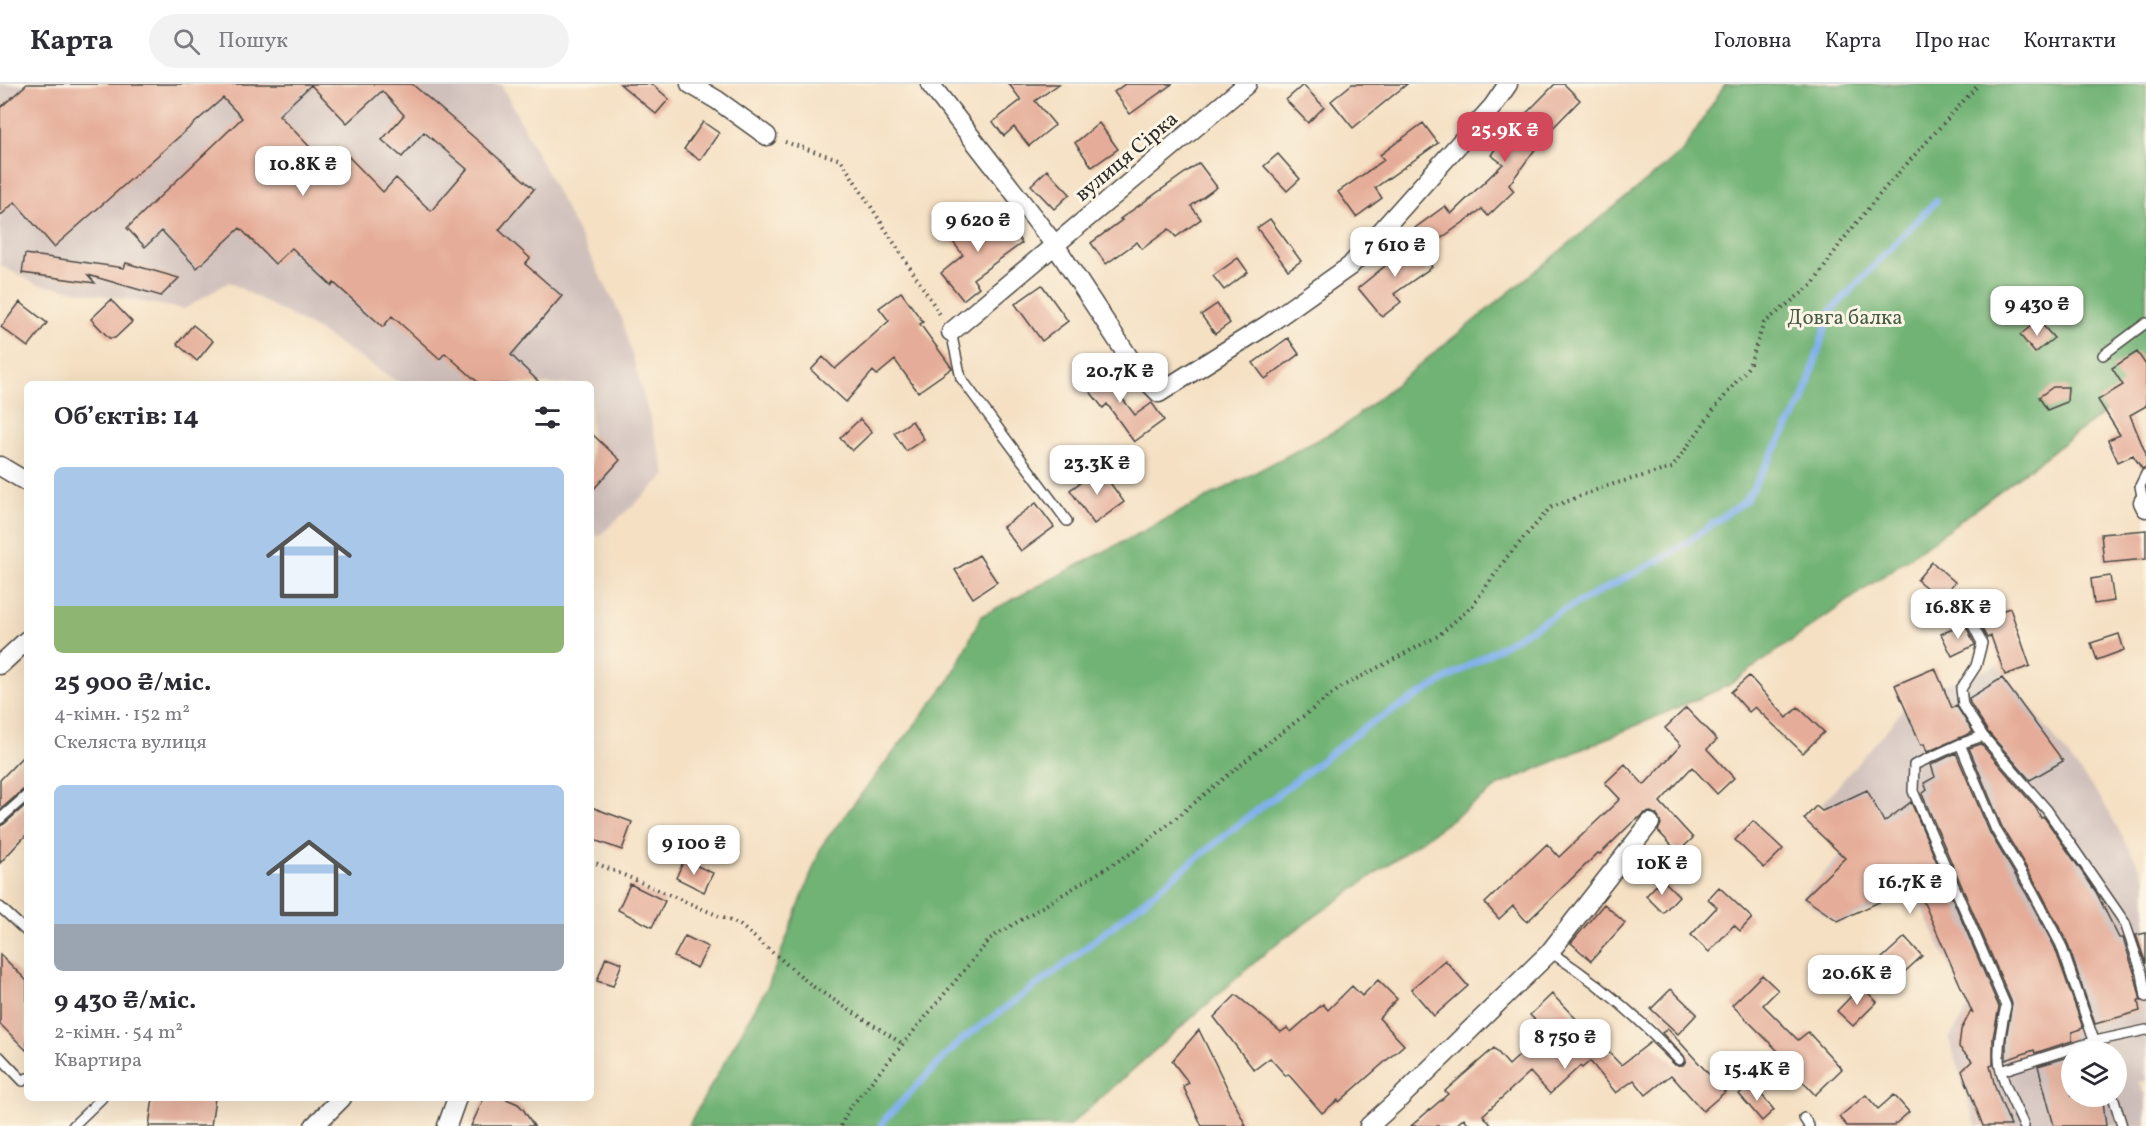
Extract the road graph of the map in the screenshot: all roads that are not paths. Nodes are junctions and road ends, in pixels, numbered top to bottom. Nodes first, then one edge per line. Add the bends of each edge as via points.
1 (690, 84) edge
2 (930, 84) edge
3 (1247, 84) edge
4 (1508, 84) edge
5 (767, 136) road end
6 (1055, 245) junction
7 (2146, 323) edge
8 (951, 332) joint
9 (2103, 355) dead end
10 (0, 466) edge
11 (2146, 474) edge
12 (24, 480) edge
13 (2145, 505) edge
14 (1067, 520) dead end
15 (1955, 594) dead end
16 (24, 643) edge
17 (0, 665) edge
18 (1983, 736) junction
19 (1960, 744) junction
20 (24, 798) edge
21 (0, 819) edge
22 (1650, 823) dead end
23 (0, 907) edge
24 (24, 929) edge
25 (1550, 952) junction
26 (2146, 997) edge
27 (2146, 1030) edge
28 (2095, 1041) joint
29 (2061, 1052) edge
30 (0, 1057) edge
31 (1679, 1060) dead end
32 (2001, 1071) junction
33 (24, 1080) edge
34 (99, 1101) edge
35 (339, 1101) edge
36 (456, 1101) edge
37 (2116, 1107) edge
38 (73, 1126) edge
39 (314, 1126) edge
40 (447, 1126) edge
41 (1369, 1126) edge
42 (2024, 1126) edge
43 (2122, 1126) edge

1 - 5 street
2 - 6 street
3 - 6 street, вулиця Сірка
4 - 6 street via 1493,106 1350,266 1159,393 1139,373
6 - 8 street, вулиця Сірка
7 - 9 lane
8 - 14 lane via 961,378
10 - 12 street
11 - 13 lane via 2140,486
15 - 18 lane via 1982,643 1976,666 1961,688 1963,705
16 - 17 street
18 - 19 lane
18 - 26 lane via 2047,810 2125,923
19 - 28 lane via 1996,830 2061,945
19 - 32 lane via 1914,765 1913,791 2006,1006 1998,1059
20 - 21 lane
22 - 25 street
23 - 24 lane
25 - 31 lane via 1578,969
25 - 41 street
27 - 28 lane
29 - 32 lane
30 - 33 lane
32 - 42 lane
34 - 38 lane
35 - 39 street
36 - 40 street
37 - 43 lane

